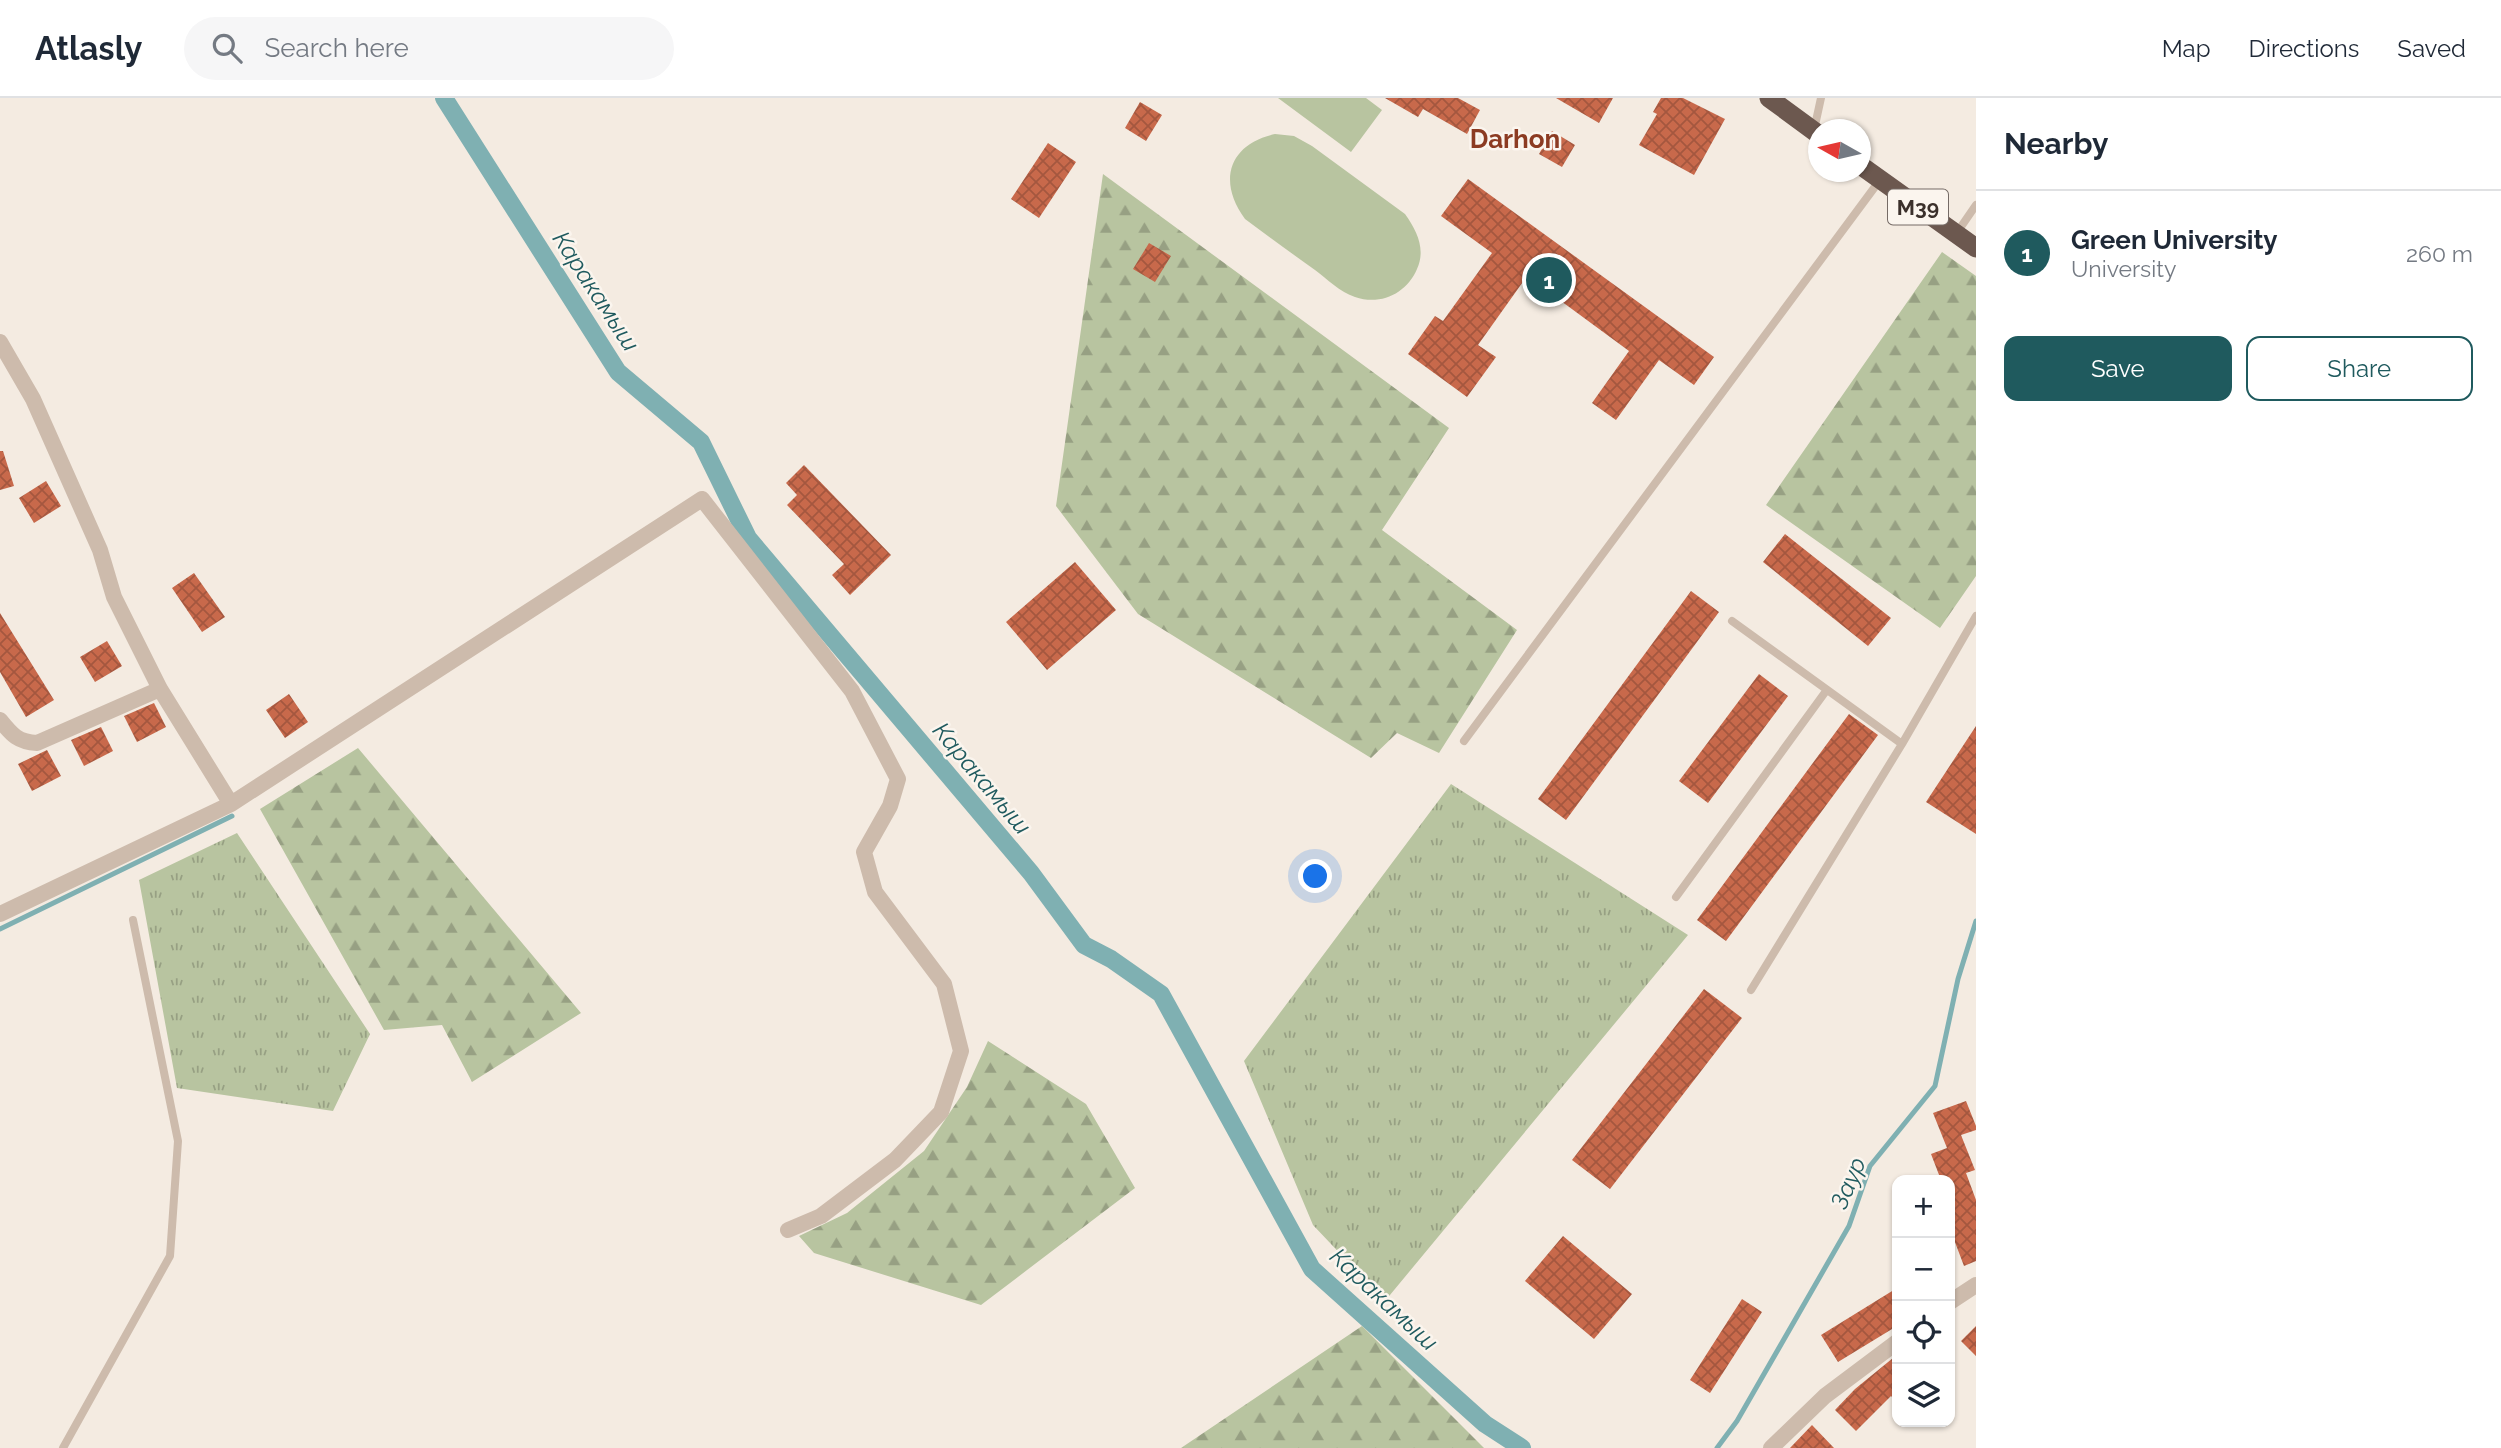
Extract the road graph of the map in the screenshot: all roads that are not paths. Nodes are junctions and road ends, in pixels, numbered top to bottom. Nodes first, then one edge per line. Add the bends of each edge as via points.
1 (1769, 98) edge
2 (1821, 98) edge
3 (1818, 119) edge
4 (1808, 126) edge
5 (1871, 173) edge
6 (1880, 180) junction
7 (1976, 205) edge
8 (1956, 234) junction
9 (1976, 248) edge
10 (0, 342) edge
11 (1976, 616) edge
12 (1732, 621) dead end
13 (160, 690) junction
14 (1826, 691) junction
15 (0, 720) edge
16 (1464, 741) dead end
17 (1902, 744) junction
18 (231, 804) junction
19 (1676, 897) dead end
20 (0, 914) edge
21 (133, 919) dead end
22 (1751, 990) dead end
23 (788, 1230) dead end
24 (1976, 1285) edge
25 (1952, 1301) edge
26 (1892, 1346) edge
27 (63, 1448) edge
28 (1771, 1448) edge

1 - 4 highway
2 - 3 lane
5 - 6 highway, M39
6 - 8 highway, M39
6 - 16 lane
7 - 8 lane
8 - 9 highway, M39
10 - 13 street via 33,399 100,550 114,597
11 - 17 lane
12 - 14 lane
13 - 15 street via 37,743 15,738
13 - 18 street
14 - 17 lane
14 - 19 lane
17 - 22 lane
18 - 20 street
18 - 23 street via 702,499 852,691 898,779 890,806 864,852 875,892 944,984 961,1051 941,1112 895,1160 821,1216
21 - 27 lane via 178,1141 170,1256
24 - 25 street
26 - 28 street via 1825,1396

